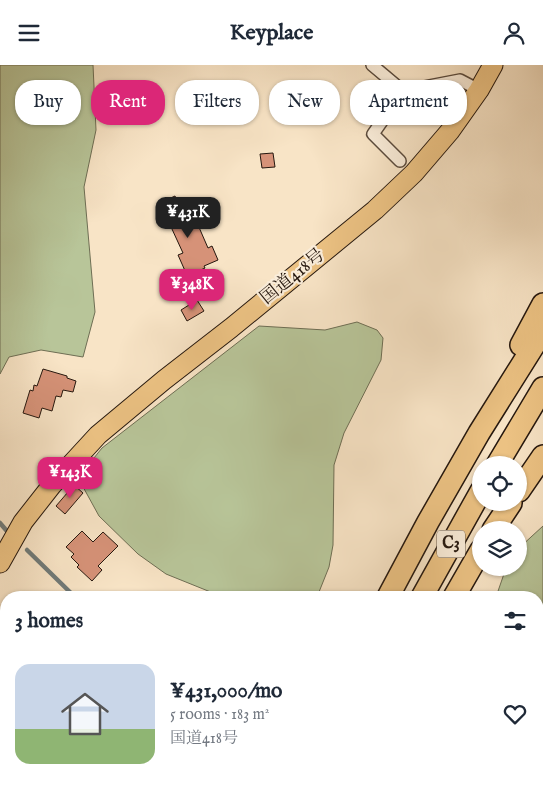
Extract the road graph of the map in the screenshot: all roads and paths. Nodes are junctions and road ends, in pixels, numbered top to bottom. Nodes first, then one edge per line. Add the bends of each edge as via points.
1 (372, 65) edge
2 (493, 65) edge
3 (390, 80) edge
4 (467, 84) edge
5 (479, 90) junction
6 (379, 125) edge
7 (400, 161) dead end
8 (543, 304) edge
9 (543, 331) edge
10 (543, 388) edge
11 (501, 456) edge
12 (543, 456) edge
13 (527, 479) edge
14 (472, 507) edge
15 (428, 522) junction
16 (0, 563) edge
17 (472, 566) edge
18 (391, 591) edge
19 (425, 591) edge
20 (457, 591) edge

1 - 3 street
2 - 5 highway, 国道418号
4 - 5 street
5 - 16 highway, 国道418号 via 414,173 375,210 98,435 23,522
6 - 7 street via 373,134
8 - 15 highway
9 - 15 highway, C3
10 - 11 highway
12 - 13 highway
14 - 19 highway, C3
15 - 18 highway, C3
17 - 20 highway

